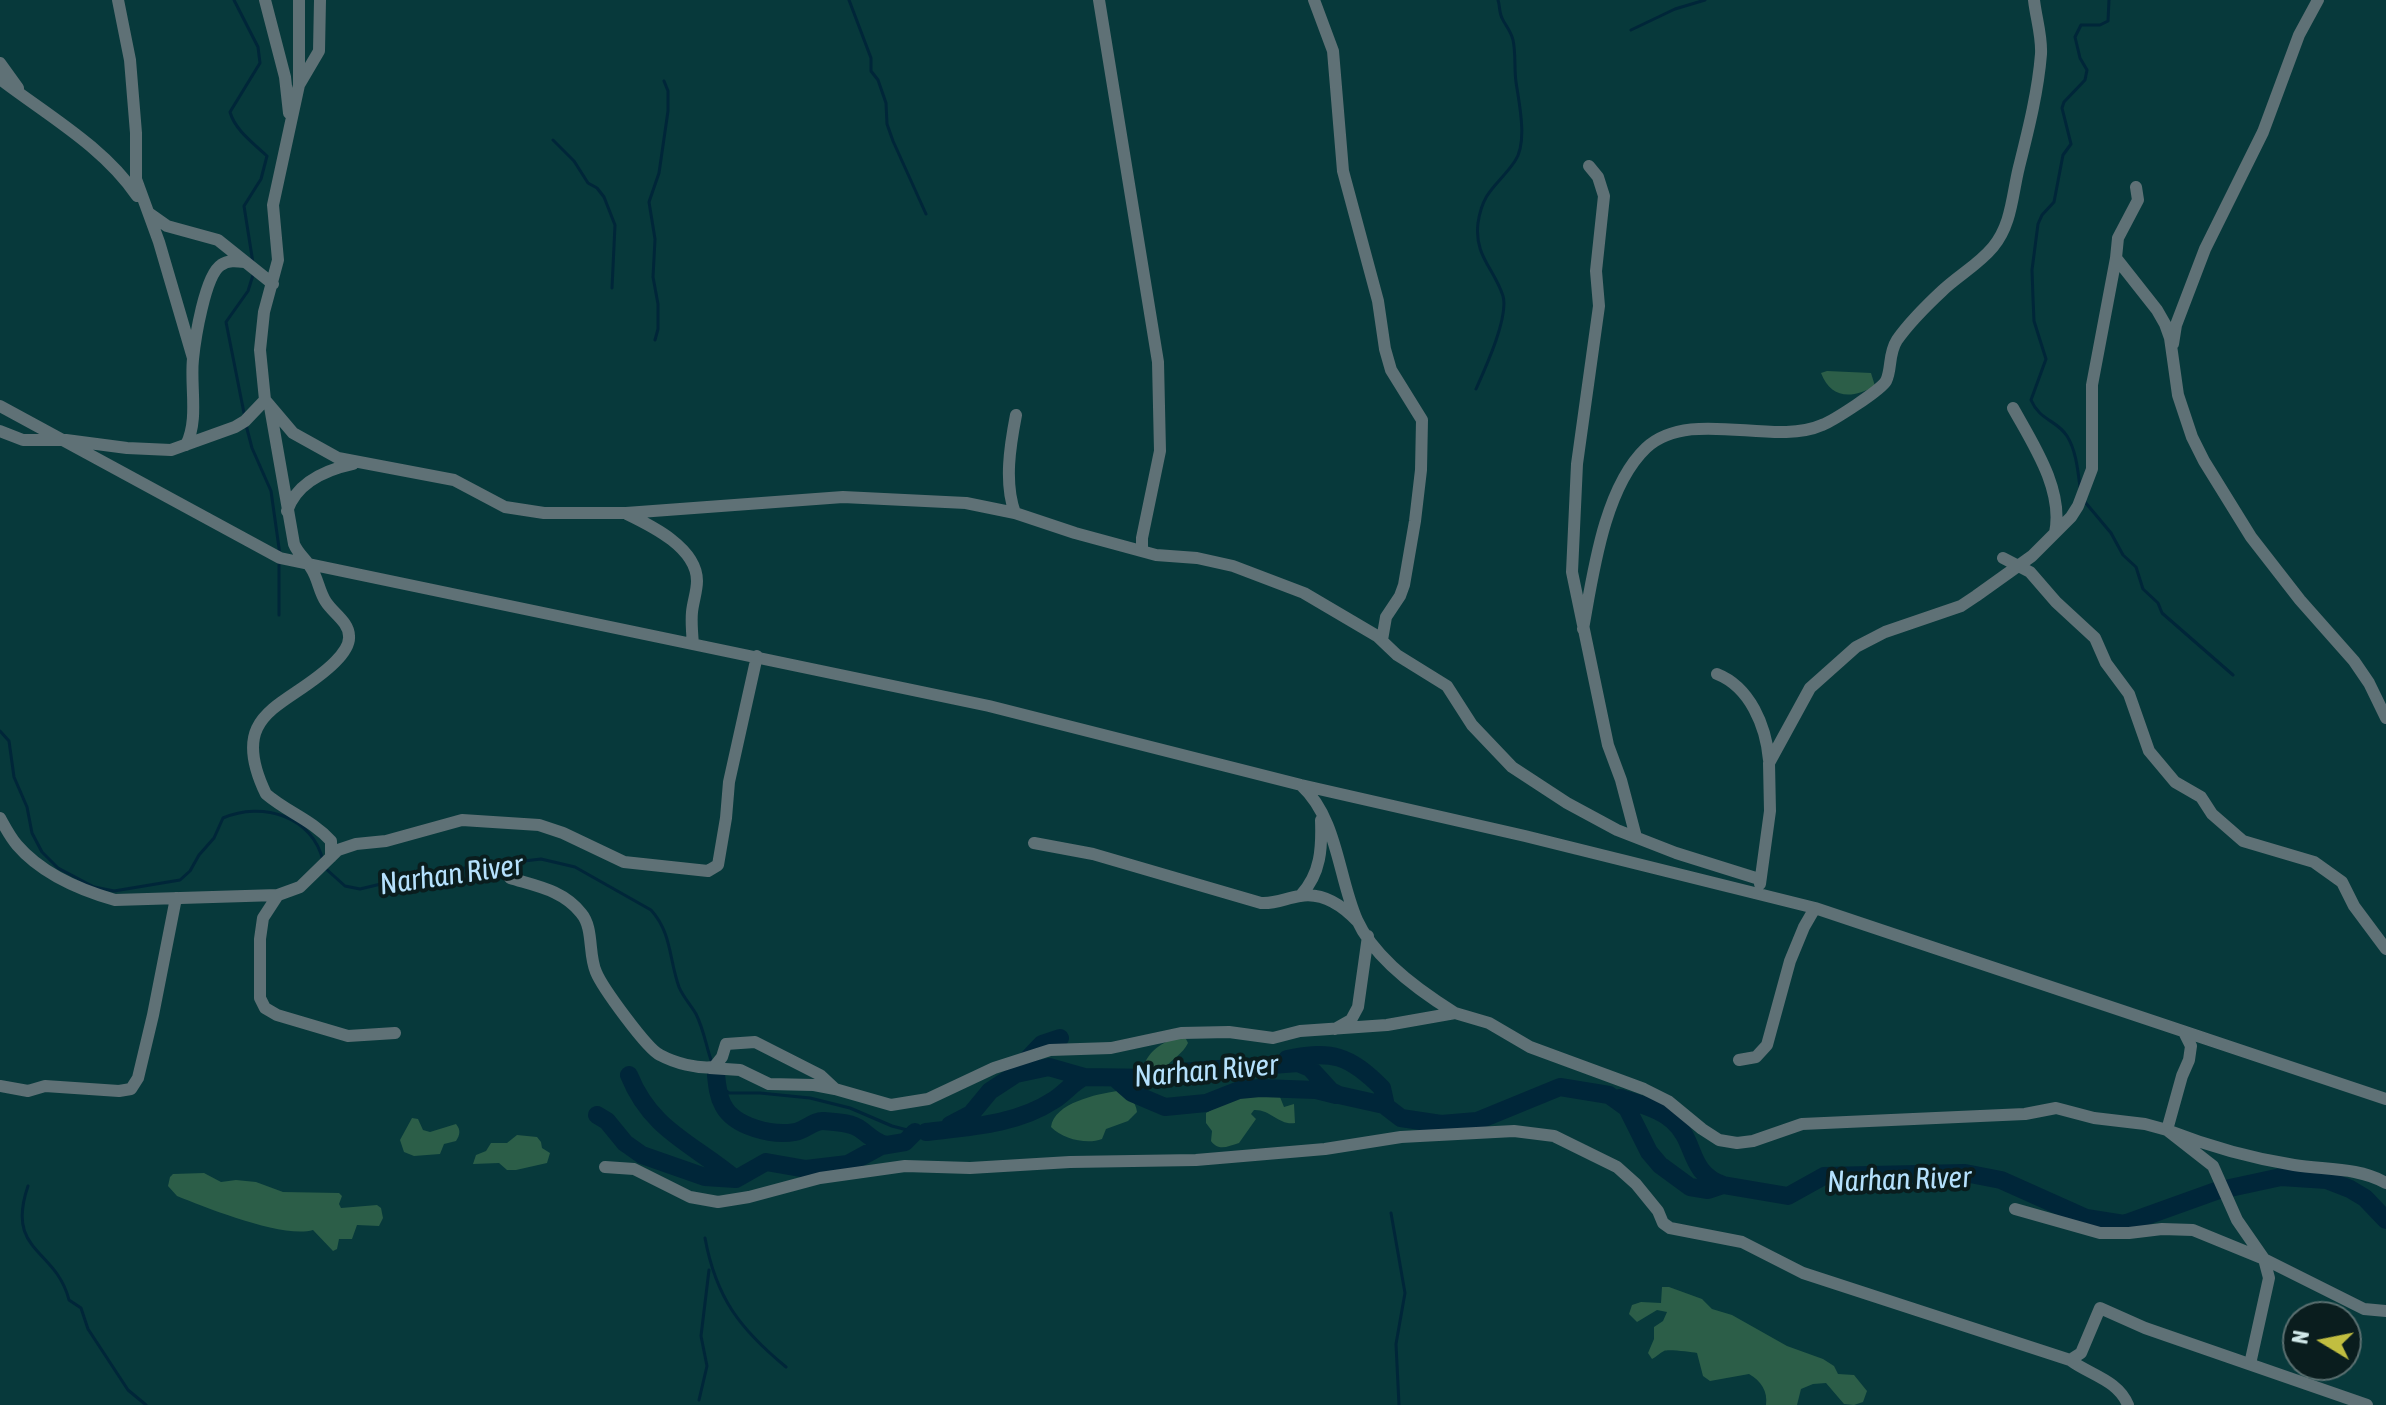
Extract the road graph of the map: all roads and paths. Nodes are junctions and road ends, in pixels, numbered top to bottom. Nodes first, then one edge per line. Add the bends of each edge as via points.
1 (118, 0) edge
2 (265, 0) edge
3 (320, 0) edge
4 (1099, 0) edge
5 (1314, 0) edge
6 (2034, 0) edge
7 (2318, 0) edge
8 (298, 3) edge
9 (0, 63) edge
10 (0, 79) edge
11 (299, 85) junction
12 (24, 97) junction
13 (289, 124) junction
14 (1589, 166) dead end
15 (2136, 187) dead end
16 (148, 211) junction
17 (2116, 258) junction
18 (245, 262) junction
19 (273, 284) junction
20 (2172, 351) junction
21 (193, 358) junction
22 (267, 402) junction
23 (0, 406) edge
24 (2013, 408) dead end
25 (1016, 415) dead end
26 (0, 431) edge
27 (66, 440) junction
28 (186, 445) junction
29 (360, 462) junction
30 (287, 511) junction
31 (626, 513) junction
32 (1015, 513) junction
33 (2055, 533) junction
34 (1142, 551) junction
35 (2003, 558) dead end
36 (310, 565) junction
37 (2019, 566) junction
38 (1583, 629) junction
39 (1382, 640) junction
40 (693, 644) junction
41 (757, 656) junction
42 (1717, 674) dead end
43 (2386, 718) edge
44 (1769, 763) junction
45 (1301, 785) junction
46 (1321, 813) junction
47 (0, 818) edge
48 (1636, 837) junction
49 (1034, 843) dead end
50 (331, 857) junction
51 (510, 878) dead end
52 (1759, 879) junction
53 (278, 895) junction
54 (1301, 895) junction
55 (1762, 895) junction
56 (176, 898) junction
57 (1815, 908) junction
58 (1358, 922) junction
59 (1368, 936) junction
60 (2386, 949) edge
61 (1455, 1013) junction
62 (1333, 1030) junction
63 (2184, 1032) junction
64 (395, 1033) dead end
65 (1739, 1060) dead end
66 (710, 1068) junction
67 (0, 1086) edge
68 (835, 1089) junction
69 (2386, 1099) edge
70 (2167, 1130) junction
71 (605, 1167) dead end
72 (2386, 1183) edge
73 (2015, 1209) dead end
74 (2264, 1259) junction
75 (2386, 1311) edge
76 (2070, 1360) junction
77 (2250, 1364) junction
78 (2128, 1405) edge
79 (2367, 1405) edge

1 - 16 street via 130,60 136,179
2 - 13 street via 285,77
3 - 11 street via 319,51
4 - 34 street via 1158,362 1162,433
5 - 39 street via 1333,51 1343,171 1378,301 1385,349 1391,370 1422,420 1420,482 1404,585 1386,617
6 - 38 street via 2041,53 2031,119 2010,215 1996,244 1943,290 1897,341 1886,380 1871,396 1823,425 1791,434 1697,430 1659,438 1646,448 1614,496
7 - 20 street via 2299,35 2263,132 2205,249 2176,325
8 - 11 street
9 - 12 street
10 - 12 street
11 - 13 street
12 - 16 street via 118,171
13 - 19 street via 273,205 278,260
14 - 38 street via 1604,196 1596,271 1599,306 1579,443 1572,557
15 - 17 street via 2138,200 2118,238
16 - 18 street via 167,226 218,240
16 - 21 street
17 - 20 street via 2157,310
17 - 33 street via 2092,385 2092,469 2078,506
18 - 19 street
18 - 21 street via 221,264 208,283
19 - 22 street via 260,350
20 - 43 street via 2178,395 2204,461 2251,537 2354,661
21 - 28 street via 192,425
22 - 28 street via 235,427
22 - 29 street via 293,433 338,458
22 - 30 street
23 - 27 street
24 - 33 street via 2052,489
25 - 32 street via 1009,459
26 - 27 street via 23,440
27 - 28 street via 171,450
27 - 36 street via 280,558
29 - 30 street via 315,477 297,492
29 - 31 street via 454,480 505,507 544,513
30 - 36 street via 298,554
31 - 32 street via 843,497 966,503
31 - 40 street via 670,539 696,570
32 - 34 street
33 - 37 street
34 - 39 street via 1197,558 1268,578 1304,593
35 - 37 street
36 - 40 street
36 - 50 street via 350,641 326,671 263,716 252,753 266,794 324,833 331,841
37 - 44 street via 1961,606 1885,632 1846,655 1810,688
37 - 60 street via 2095,638 2129,694 2149,751 2175,782 2201,797 2243,841 2314,862 2342,882
38 - 48 street via 1608,745
39 - 48 street via 1447,686 1472,725 1512,767 1567,803
40 - 41 street
41 - 45 street via 989,706
41 - 50 street via 729,782 718,865 708,871 624,862 539,825 462,820 356,844
42 - 44 street via 1751,704 1763,728
44 - 52 street via 1770,811
45 - 46 street
45 - 55 street
46 - 54 street via 1316,875
46 - 58 street
47 - 56 street via 17,845 70,884 115,900
48 - 52 street
49 - 54 street via 1093,854 1261,903
50 - 53 street via 300,887
51 - 66 street via 558,893 584,916 595,970 657,1054
52 - 55 street
53 - 56 street
53 - 64 street via 263,918 260,939 260,998 265,1008 348,1036
54 - 58 street via 1333,901
55 - 57 street
56 - 67 street via 153,1015 131,1089 45,1086 28,1091
57 - 63 street
57 - 65 street via 1790,961 1767,1045 1756,1057
58 - 59 street
59 - 61 street via 1405,978
59 - 62 street via 1358,1007 1351,1020
61 - 62 street
61 - 70 street via 1644,1089 1719,1140 1737,1143 1802,1124 2025,1114 2056,1108
62 - 68 street via 1273,1038 1181,1033 1111,1048 1050,1050 909,1103 880,1103
63 - 69 street
63 - 70 street via 2191,1046 2189,1060
66 - 68 street via 740,1070 769,1084
66 - 68 street via 726,1044 755,1042 820,1075
70 - 72 street via 2213,1147 2367,1174
70 - 74 street via 2213,1166 2237,1220
71 - 76 street via 634,1169 690,1197 718,1202 820,1178 905,1166 1196,1160 1401,1137 1529,1132 1577,1145 1617,1167 1670,1228 1742,1242 1803,1273
73 - 74 street via 2100,1233 2193,1230
74 - 75 street via 2364,1309
74 - 77 street via 2269,1278
76 - 77 street via 2081,1353 2100,1308
76 - 78 street via 2114,1385
77 - 79 street

